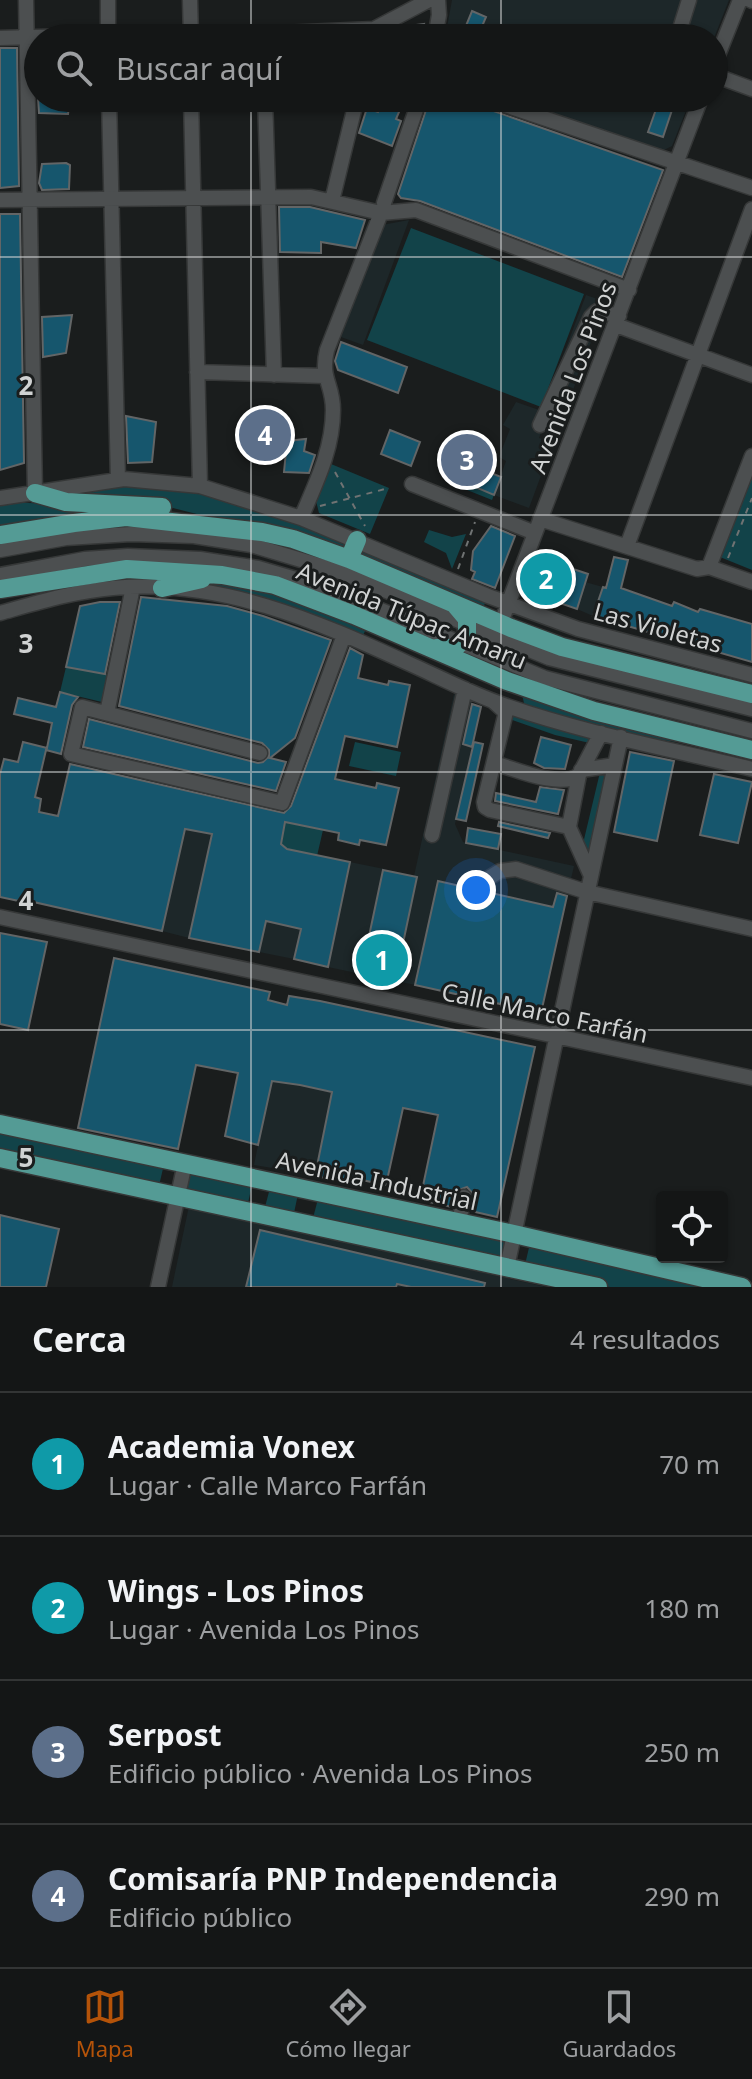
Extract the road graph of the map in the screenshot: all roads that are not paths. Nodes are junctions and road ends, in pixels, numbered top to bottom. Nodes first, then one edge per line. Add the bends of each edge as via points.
1 (26, 0) edge
2 (108, 0) edge
3 (190, 0) edge
4 (429, 0) edge
5 (438, 0) edge
6 (689, 0) edge
7 (740, 0) edge
8 (27, 24) edge
9 (108, 24) edge
10 (191, 24) edge
11 (389, 24) edge
12 (437, 24) edge
13 (682, 24) edge
14 (728, 30) edge
15 (24, 37) edge
16 (0, 38) edge
17 (728, 74) edge
18 (752, 89) edge
19 (28, 112) edge
20 (109, 112) edge
21 (191, 112) edge
22 (266, 112) edge
23 (354, 112) edge
24 (415, 112) edge
25 (525, 112) edge
26 (696, 112) edge
27 (676, 164) junction
28 (752, 188) edge
29 (270, 196) junction
30 (192, 198) junction
31 (111, 199) junction
32 (0, 200) edge
33 (30, 200) junction
34 (332, 201) junction
35 (382, 208) junction
36 (752, 209) edge
37 (629, 290) junction
38 (618, 320) junction
39 (698, 355) junction
40 (197, 372) junction
41 (274, 375) junction
42 (752, 375) edge
43 (324, 376) junction
44 (540, 425) dead end
45 (751, 460) edge
46 (118, 480) junction
47 (412, 484) dead end
48 (200, 486) junction
49 (35, 493) junction
50 (0, 498) edge
51 (301, 518) junction
52 (537, 526) junction
53 (262, 532) junction
54 (0, 535) edge
55 (363, 537) junction
56 (627, 546) junction
57 (0, 550) edge
58 (349, 559) junction
59 (709, 567) junction
60 (0, 575) edge
61 (222, 575) junction
62 (752, 582) edge
63 (133, 587) junction
64 (162, 588) junction
65 (0, 589) edge
66 (451, 603) junction
67 (508, 604) junction
68 (0, 613) edge
69 (468, 626) junction
70 (498, 630) junction
71 (344, 635) junction
72 (461, 644) junction
73 (426, 645) junction
74 (486, 663) junction
75 (752, 675) edge
76 (465, 689) junction
77 (752, 694) edge
78 (492, 701) junction
79 (752, 709) edge
80 (107, 713) junction
81 (664, 728) junction
82 (752, 731) edge
83 (601, 733) junction
84 (621, 737) junction
85 (752, 750) edge
86 (260, 753) dead end
87 (752, 761) edge
88 (494, 763) junction
89 (615, 765) junction
90 (752, 769) edge
91 (580, 773) junction
92 (569, 827) junction
93 (432, 835) dead end
94 (591, 876) junction
95 (487, 879) dead end
96 (587, 892) junction
97 (0, 917) edge
98 (752, 929) edge
99 (556, 1038) junction
100 (751, 1072) edge
101 (0, 1124) edge
102 (0, 1158) edge
103 (185, 1163) junction
104 (178, 1196) junction
105 (464, 1197) dead end
106 (459, 1222) junction
107 (503, 1230) junction
108 (507, 1267) junction
109 (158, 1287) edge
110 (598, 1287) edge
111 (742, 1287) edge

1 - 8 street
2 - 9 street
3 - 10 street
4 - 11 street
5 - 12 street
6 - 13 street
7 - 14 street
15 - 16 street
17 - 18 street
19 - 33 street
20 - 31 street
21 - 30 street
22 - 29 street
23 - 34 street
24 - 35 street
25 - 27 street
26 - 27 street, Avenida Los Pinos
27 - 28 street
27 - 37 street, Avenida Los Pinos
29 - 30 street
29 - 34 street
29 - 41 street
30 - 31 street
30 - 40 street
31 - 33 street
31 - 46 street
32 - 33 street
33 - 49 street
34 - 35 street
35 - 37 street via 416,210
35 - 43 street via 327,350
36 - 39 street
37 - 38 street, Avenida Los Pinos
38 - 39 street
38 - 44 street via 597,311 591,317
38 - 52 street, Avenida Los Pinos
39 - 42 street
39 - 56 street
40 - 41 street
40 - 48 street
41 - 43 street
43 - 51 street via 331,386 332,436
45 - 59 street
46 - 48 street, Las Violetas
46 - 49 street, Las Violetas
47 - 52 street
48 - 51 street, Las Violetas
49 - 50 street, Las Violetas
49 - 53 main road via 66,502 160,507
51 - 55 street, Las Violetas
52 - 56 street
52 - 67 street, Avenida Los Pinos
53 - 54 main road, Avenida Túpac Amaru via 126,517
53 - 58 main road, Avenida Túpac Amaru
55 - 58 main road
55 - 67 street, Las Violetas
56 - 59 street via 697,569
57 - 69 street via 131,534 237,542 338,571
58 - 66 main road, Avenida Túpac Amaru
59 - 62 street
60 - 72 street via 99,557 224,562 305,580
61 - 64 main road
61 - 65 main road, Avenida Túpac Amaru via 127,569
61 - 73 main road, Avenida Túpac Amaru via 295,592
63 - 64 street
63 - 68 street via 90,591
63 - 80 street
64 - 71 street via 254,601
66 - 69 main road via 464,613
66 - 70 main road, Avenida Túpac Amaru
67 - 70 street, Avenida Los Pinos
67 - 75 street, Las Violetas via 578,629
69 - 70 street
69 - 72 main road
70 - 74 street, Avenida Los Pinos
70 - 77 main road, Avenida Túpac Amaru
70 - 79 street via 556,660
71 - 76 street
71 - 80 street via 282,803 71,754 82,707
72 - 73 main road via 446,650
72 - 74 street
73 - 74 main road, Avenida Túpac Amaru
74 - 81 main road, Avenida Túpac Amaru via 594,711
74 - 82 street
76 - 78 street
76 - 93 street
78 - 83 street
78 - 88 street via 505,715
80 - 86 street
81 - 85 main road, Avenida Túpac Amaru
81 - 87 main road
83 - 84 street
83 - 91 street
84 - 89 street
84 - 90 street
88 - 91 street via 556,780 571,780
88 - 92 street via 484,802 487,809
89 - 91 street
89 - 94 street
91 - 92 street
92 - 94 street
94 - 96 street
95 - 96 street via 516,869
96 - 98 street
96 - 99 street
97 - 99 street, Calle Marco Farfán
99 - 100 street, Calle Marco Farfán
99 - 107 street
101 - 103 main road, Avenida Industrial
102 - 104 main road
103 - 104 street
103 - 106 main road, Avenida Industrial
104 - 108 main road
104 - 109 street
105 - 106 street
106 - 107 main road, Avenida Industrial
107 - 108 street
107 - 111 main road, Avenida Industrial
108 - 110 main road

